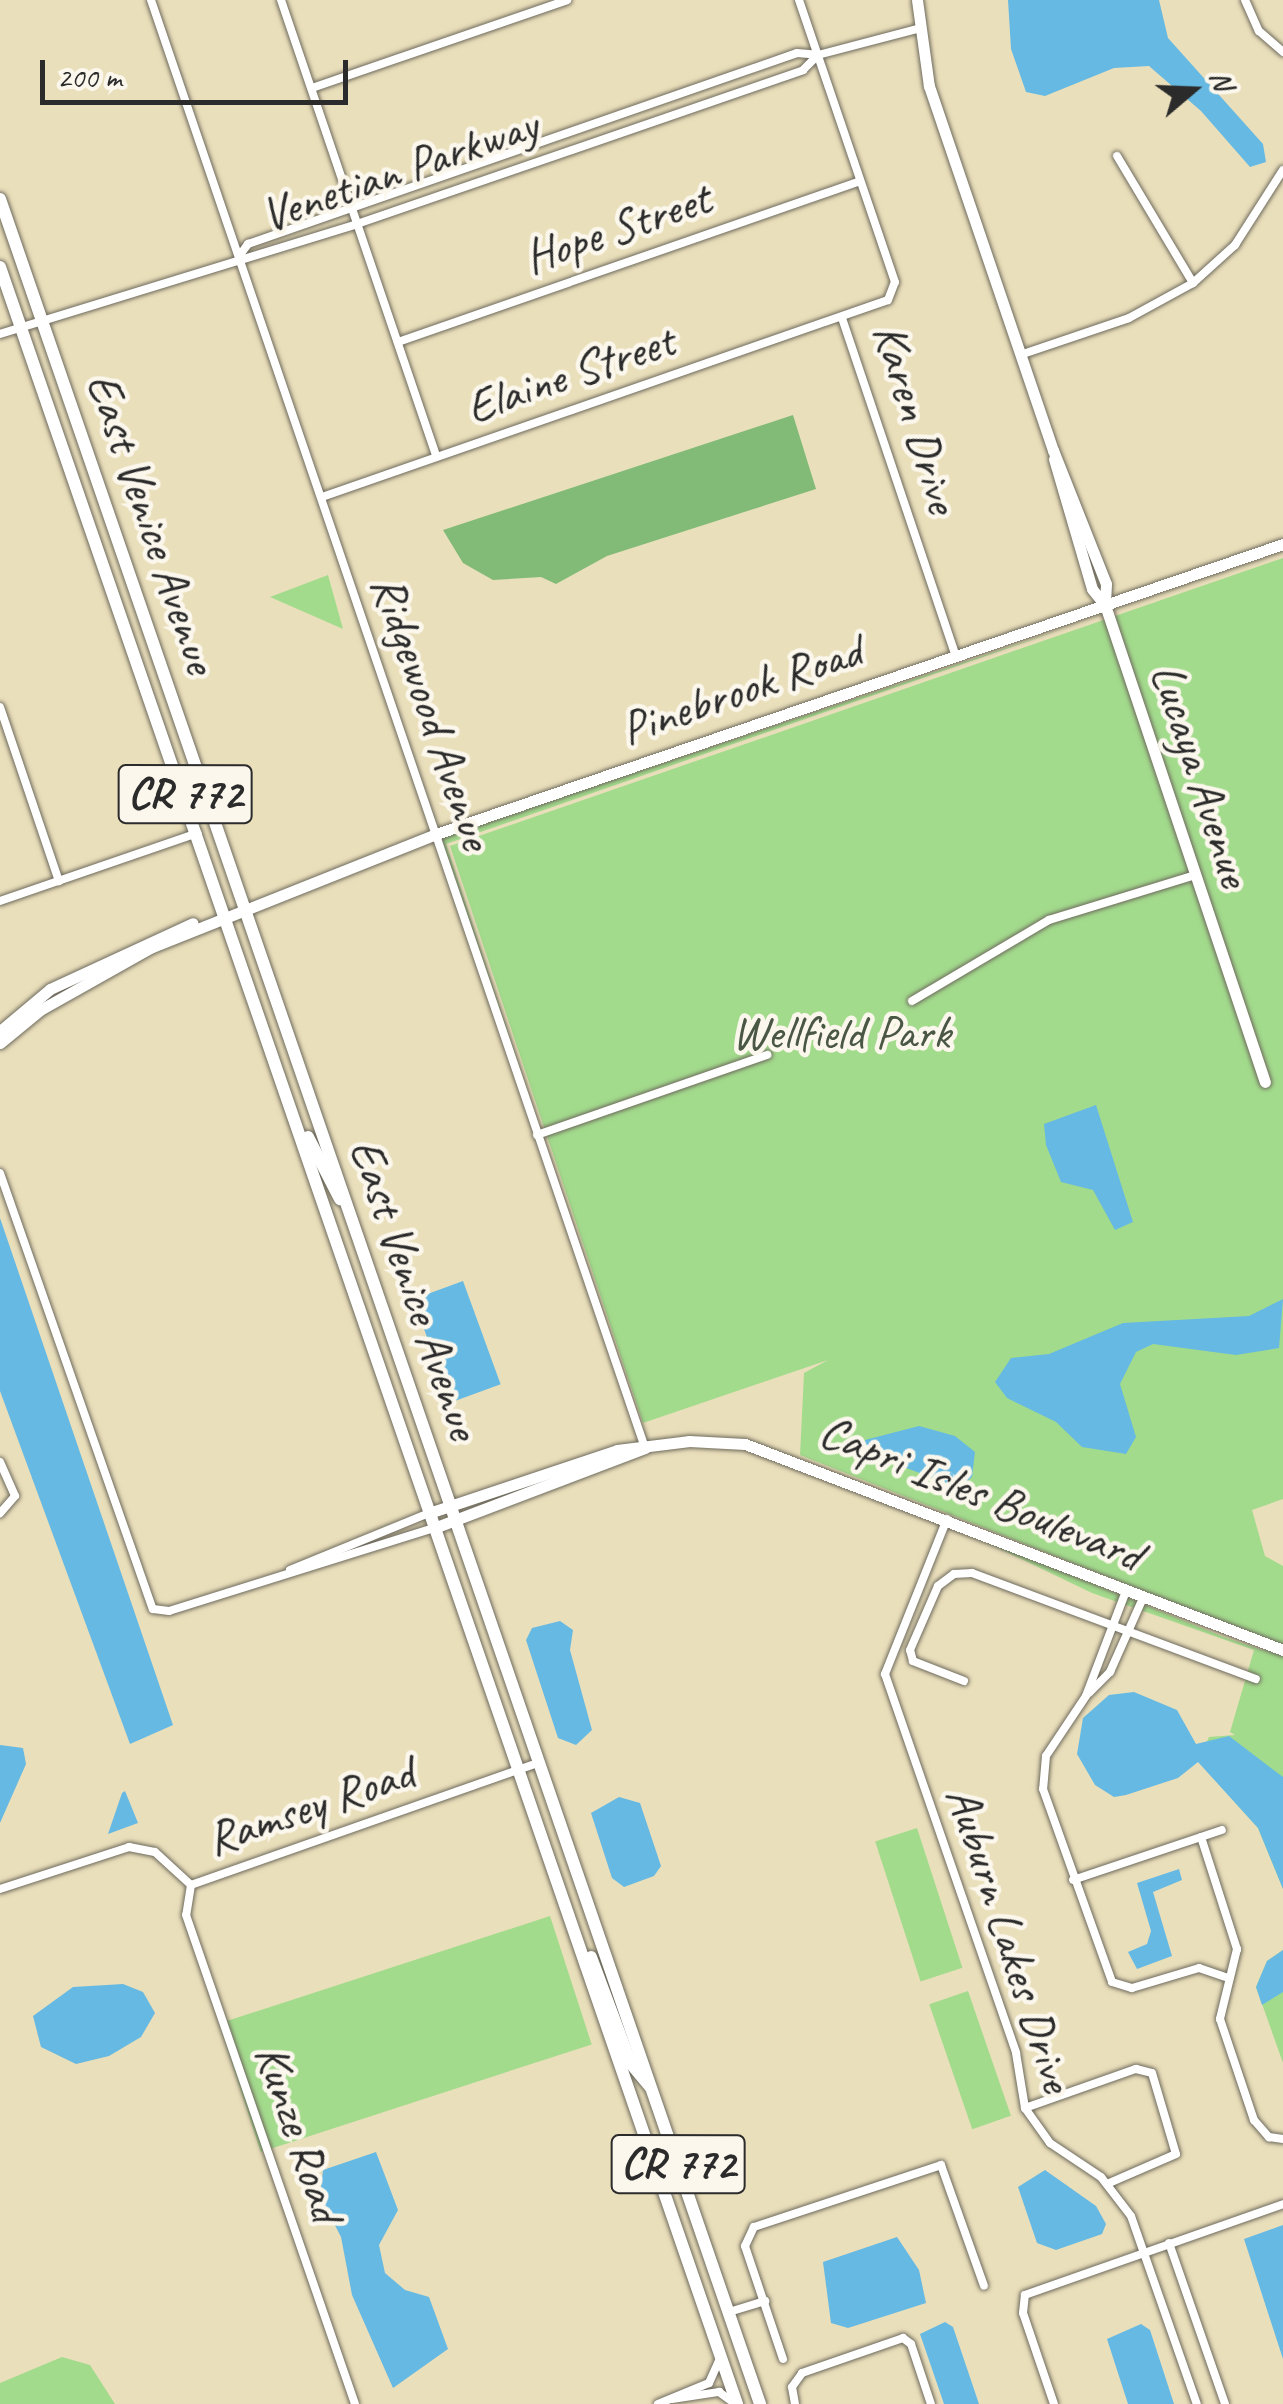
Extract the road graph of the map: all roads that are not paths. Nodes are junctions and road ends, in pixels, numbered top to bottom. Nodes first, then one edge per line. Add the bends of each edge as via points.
1 (152, 0) edge
2 (281, 0) edge
3 (568, 0) edge
4 (800, 0) edge
5 (917, 0) edge
6 (1246, 0) edge
7 (917, 29) junction
8 (1283, 52) edge
9 (818, 55) junction
10 (312, 88) junction
11 (652, 103) junction
12 (658, 120) junction
13 (506, 154) junction
14 (1117, 156) dead end
15 (512, 170) junction
16 (1283, 170) edge
17 (860, 182) junction
18 (0, 199) edge
19 (352, 208) junction
20 (357, 224) junction
21 (240, 255) junction
22 (0, 267) edge
23 (1193, 284) junction
24 (842, 318) junction
25 (42, 321) junction
26 (20, 328) junction
27 (0, 334) edge
28 (398, 342) junction
29 (1020, 355) junction
30 (436, 456) junction
31 (322, 497) junction
32 (1283, 544) edge
33 (1106, 605) junction
34 (956, 656) junction
35 (0, 707) edge
36 (198, 833) junction
37 (436, 834) junction
38 (1195, 876) junction
39 (59, 881) junction
40 (0, 901) edge
41 (245, 910) junction
42 (226, 917) junction
43 (112, 961) junction
44 (912, 1001) dead end
45 (0, 1030) edge
46 (0, 1043) edge
47 (768, 1055) dead end
48 (1265, 1082) dead end
49 (294, 1117) junction
50 (537, 1134) junction
51 (0, 1173) edge
52 (322, 1198) junction
53 (346, 1203) junction
54 (384, 1313) junction
55 (645, 1448) junction
56 (0, 1462) edge
57 (449, 1504) junction
58 (0, 1512) edge
59 (429, 1513) junction
60 (455, 1520) junction
61 (947, 1520) junction
62 (434, 1528) junction
63 (287, 1572) junction
64 (1126, 1591) junction
65 (1143, 1598) junction
66 (1114, 1623) junction
67 (1130, 1630) junction
68 (1283, 1650) edge
69 (1256, 1679) dead end
70 (964, 1681) dead end
71 (1086, 1696) junction
72 (538, 1763) junction
73 (518, 1769) junction
74 (1222, 1830) dead end
75 (1200, 1837) junction
76 (1074, 1880) junction
77 (191, 1885) junction
78 (0, 1889) edge
79 (574, 1929) junction
80 (1228, 1978) junction
81 (653, 2090) junction
82 (1025, 2108) junction
83 (1283, 2138) edge
84 (1107, 2184) junction
85 (1283, 2204) edge
86 (1169, 2243) junction
87 (1146, 2251) junction
88 (984, 2286) dead end
89 (765, 2301) junction
90 (729, 2312) junction
91 (713, 2338) junction
92 (783, 2359) dead end
93 (672, 2399) junction
94 (355, 2404) edge
95 (658, 2404) edge
96 (736, 2404) edge
97 (760, 2404) edge
98 (795, 2404) edge
99 (931, 2404) edge
100 (1054, 2404) edge
101 (1198, 2404) edge
102 (1225, 2404) edge

1 - 21 street, Ridgewood Avenue
2 - 10 street
3 - 10 street
4 - 9 street, Karen Drive
5 - 7 street, Lucaya Avenue
6 - 8 street via 1259,31
7 - 9 street, Venetian Parkway
7 - 29 street, Lucaya Avenue via 928,86
9 - 11 street, Venetian Parkway via 797,53
9 - 12 street, Venetian Parkway via 803,70
9 - 17 street, Karen Drive
10 - 19 street
11 - 12 street
11 - 13 street, Venetian Parkway
12 - 15 street, Venetian Parkway
13 - 15 street
13 - 19 street, Venetian Parkway
14 - 23 street
15 - 20 street, Venetian Parkway
16 - 23 street via 1235,244
17 - 24 street, Karen Drive via 894,288 884,303
17 - 28 street, Hope Street
18 - 25 main road, East Venice Avenue / CR 772
19 - 20 street
19 - 21 street, Venetian Parkway via 248,244
20 - 21 street, Venetian Parkway via 255,258
20 - 28 street
21 - 25 street
21 - 31 street, Ridgewood Avenue
22 - 26 main road, East Venice Avenue / CR 772
23 - 29 street via 1129,318
24 - 30 street, Elaine Street
24 - 34 street, Karen Drive
25 - 26 street
25 - 41 main road, East Venice Avenue / CR 772
26 - 27 street
26 - 36 main road, East Venice Avenue / CR 772
28 - 30 street
29 - 33 street, Lucaya Avenue via 1092,589
30 - 31 street, Elaine Street
31 - 37 street, Ridgewood Avenue
32 - 33 street, Pinebrook Road
33 - 34 street, Pinebrook Road
33 - 38 street, Lucaya Avenue
34 - 37 street, Pinebrook Road
35 - 39 street
36 - 39 street
36 - 42 main road, East Venice Avenue / CR 772
37 - 41 street, Pinebrook Road
37 - 50 street, Ridgewood Avenue
38 - 44 street via 1063,914
38 - 48 street, Lucaya Avenue
39 - 40 street
41 - 42 street, Pinebrook Road
41 - 53 main road, East Venice Avenue / CR 772
42 - 43 street, Pinebrook Road via 200,920
42 - 49 main road, East Venice Avenue / CR 772
43 - 45 street, Pinebrook Road via 50,989
43 - 46 street, Pinebrook Road
47 - 50 street
49 - 52 main road, East Venice Avenue / CR 772
49 - 53 main road
50 - 55 street, Ridgewood Avenue
51 - 63 street via 148,1603 169,1610
52 - 54 main road via 342,1214 369,1292
52 - 59 main road, East Venice Avenue / CR 772
53 - 54 main road, East Venice Avenue / CR 772
54 - 57 main road, East Venice Avenue / CR 772
55 - 57 street, Capri Isles Boulevard via 582,1459
55 - 60 street, Capri Isles Boulevard
55 - 61 street, Capri Isles Boulevard via 701,1440 744,1444
56 - 58 street via 15,1496
57 - 59 street, Capri Isles Boulevard
57 - 60 main road, East Venice Avenue / CR 772
59 - 62 main road, East Venice Avenue / CR 772
59 - 63 street
60 - 62 street, Capri Isles Boulevard
60 - 72 main road, East Venice Avenue / CR 772
61 - 64 street, Capri Isles Boulevard
61 - 82 street, Auburn Lakes Drive via 884,1669 1016,2053
62 - 63 street
62 - 73 main road, East Venice Avenue / CR 772
64 - 65 street, Capri Isles Boulevard
64 - 66 street
65 - 67 street
65 - 68 street, Capri Isles Boulevard
66 - 67 street
66 - 70 street via 994,1576 954,1574 938,1586 910,1656
66 - 71 street
67 - 69 street
67 - 71 street via 1110,1672
71 - 76 street via 1051,1746 1041,1780
72 - 73 street, Ramsey Road
72 - 81 main road, East Venice Avenue / CR 772
73 - 77 street, Ramsey Road
73 - 79 main road, East Venice Avenue / CR 772
74 - 75 street
75 - 76 street
75 - 80 street via 1236,1941
76 - 80 street via 1112,1982 1132,1988 1199,1968
77 - 78 street, Ramsey Road via 155,1852 129,1846
77 - 94 street, Kunze Road via 186,1915
79 - 81 main road via 598,1972 634,2073
79 - 91 main road, East Venice Avenue / CR 772
80 - 83 street via 1218,2014 1254,2120 1270,2138
81 - 90 main road, East Venice Avenue / CR 772
82 - 84 street, Auburn Lakes Drive via 1050,2143
82 - 84 street via 1136,2069 1152,2073 1176,2154
84 - 87 street, Auburn Lakes Drive
85 - 86 street
86 - 87 street
86 - 102 street
87 - 100 street via 1023,2298
87 - 101 street, Auburn Lakes Drive
88 - 89 street via 938,2164 750,2229 745,2246
89 - 90 street
89 - 92 street
90 - 97 main road, East Venice Avenue / CR 772
91 - 93 street via 720,2361 714,2378
91 - 96 main road, East Venice Avenue / CR 772
93 - 95 street
93 - 96 street via 719,2392
98 - 99 street via 792,2387 802,2373 903,2338

